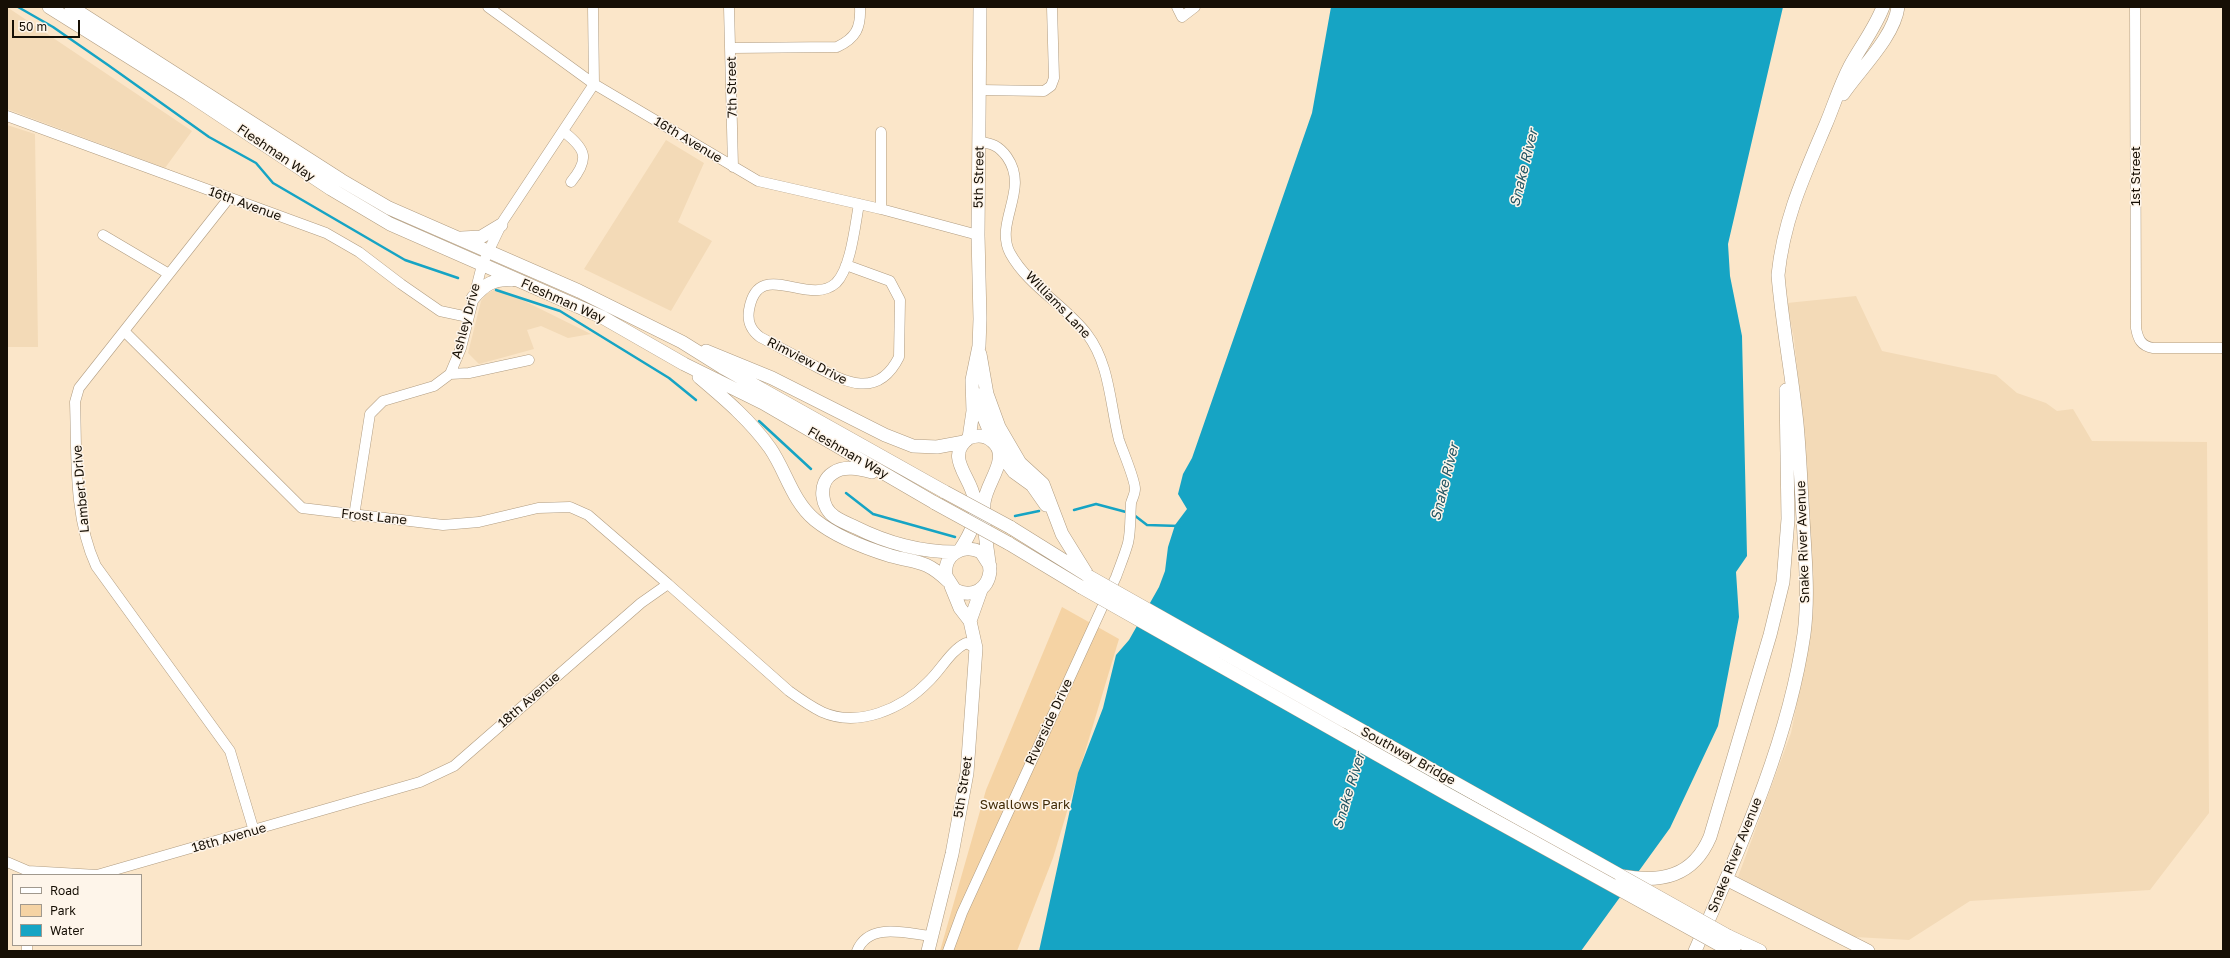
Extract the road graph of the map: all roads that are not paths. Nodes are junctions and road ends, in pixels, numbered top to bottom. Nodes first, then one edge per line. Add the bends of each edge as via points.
1 (49, 7) edge
2 (71, 7) edge
3 (488, 7) edge
4 (592, 7) edge
5 (729, 7) edge
6 (860, 7) edge
7 (980, 7) edge
8 (1052, 7) edge
9 (1177, 7) edge
10 (1195, 7) edge
11 (1883, 7) edge
12 (1898, 7) edge
13 (2135, 7) edge
14 (731, 48) junction
15 (594, 84) junction
16 (980, 90) junction
17 (7, 116) edge
18 (1826, 124) junction
19 (564, 132) junction
20 (881, 132) dead end
21 (979, 142) junction
22 (733, 167) junction
23 (571, 182) dead end
24 (229, 198) junction
25 (859, 204) junction
26 (881, 209) junction
27 (501, 225) junction
28 (103, 235) dead end
29 (978, 235) junction
30 (458, 238) junction
31 (488, 251) junction
32 (482, 265) junction
33 (846, 265) junction
34 (169, 274) junction
35 (520, 281) junction
36 (473, 298) junction
37 (468, 317) junction
38 (124, 331) junction
39 (682, 342) junction
40 (979, 346) junction
41 (2223, 348) edge
42 (1787, 353) junction
43 (529, 360) dead end
44 (684, 364) junction
45 (983, 372) junction
46 (450, 374) junction
47 (966, 440) junction
48 (997, 447) junction
49 (883, 474) junction
50 (1135, 488) joint
51 (1054, 513) junction
52 (354, 516) junction
53 (957, 551) junction
54 (990, 566) junction
55 (1088, 576) junction
56 (668, 584) junction
57 (949, 584) junction
58 (1081, 588) joint
59 (981, 590) junction
60 (970, 621) junction
61 (976, 648) junction
62 (254, 831) junction
63 (7, 862) edge
64 (28, 873) edge
65 (62, 874) edge
66 (101, 874) edge
67 (1621, 876) junction
68 (1726, 879) junction
69 (932, 936) junction
70 (1729, 946) edge
71 (858, 951) edge
72 (928, 951) edge
73 (948, 951) edge
74 (1695, 951) edge
75 (1760, 951) edge
76 (1868, 951) edge

1 - 32 main road, Fleshman Way via 188,94 331,189 390,224
2 - 30 main road, Fleshman Way via 341,180 389,208
3 - 15 street, 16th Avenue
4 - 15 street
5 - 14 street, 7th Street
6 - 14 street via 860,25 856,34 848,42 837,47
7 - 16 main road, 5th Street
8 - 16 street via 1054,78 1051,86 1044,91
9 - 10 street via 1182,17
11 - 18 main road, Snake River Avenue via 1851,65
12 - 18 main road, Snake River Avenue via 1890,30 1844,93
13 - 41 street, 1st Street via 2136,328 2142,344 2153,348
14 - 22 street, 7th Street
15 - 19 street
15 - 22 street, 16th Avenue
16 - 21 main road, 5th Street
17 - 24 street, 16th Avenue
18 - 42 main road, Snake River Avenue via 1795,196 1780,250 1778,274
19 - 23 street via 578,143 584,160 580,172
19 - 27 street via 510,208
20 - 26 street
21 - 29 main road, 5th Street
21 - 50 street, Williams Lane via 991,143 1002,149 1012,164 1015,192 1008,221 1007,238 1010,252 1023,269 1086,333 1099,352 1119,439
22 - 25 street, 16th Avenue via 758,181
24 - 34 street, Lambert Drive
24 - 37 street, 16th Avenue via 326,233 359,252 440,311
25 - 26 street, 16th Avenue
25 - 33 street, Rimview Drive
26 - 29 street, 16th Avenue
27 - 30 main road via 481,237
27 - 31 street
28 - 34 street
29 - 40 main road, 5th Street
30 - 31 main road, Fleshman Way
31 - 32 street, Ashley Drive
31 - 39 main road, Fleshman Way via 579,291
32 - 35 main road, Fleshman Way
32 - 36 street, Ashley Drive
33 - 33 street, Rimview Drive via 890,282 900,300 899,357 882,378 865,384 844,382 760,337 749,324 750,308 757,292 764,285 778,284 810,291 829,288 837,282
34 - 38 street, Lambert Drive
35 - 36 main road via 494,281 482,288
35 - 44 main road, Fleshman Way via 602,317
36 - 37 street, Ashley Drive
37 - 46 street, Ashley Drive via 461,348
38 - 52 street, Frost Lane via 302,508
38 - 62 street, Lambert Drive via 76,394 83,529 96,566 230,751
39 - 47 main road via 732,360 885,436 913,446 937,447
39 - 55 main road, Fleshman Way, bridge via 722,367 1010,526
40 - 45 main road, 5th Street
40 - 47 main road, 5th Street via 972,380 973,411
42 - 67 main road via 1785,411 1788,519 1783,582 1710,837 1702,853 1687,867 1670,876 1654,880
42 - 68 main road, Snake River Avenue via 1797,424 1805,553 1804,633 1797,672 1776,745
43 - 46 street via 469,373
44 - 49 main road, Fleshman Way via 763,403
44 - 57 main road via 730,402 753,427 770,449 797,500 814,519 834,533 862,546 921,562 936,569
45 - 48 main road, 5th Street via 980,382 981,406
45 - 51 main road via 994,415 1002,434 1020,463 1043,484
46 - 52 street, Ashley Drive via 434,386 383,401 370,414
47 - 48 main road via 979,436
47 - 53 main road, 5th Street via 958,451 958,462 971,485 974,499 974,528
48 - 51 main road via 1014,472 1032,486
48 - 54 main road via 998,468 988,485 984,505
49 - 53 main road via 857,468 833,472 825,481 822,494 825,505 834,517 869,534 910,549
49 - 58 main road, Fleshman Way, bridge via 1008,543
50 - 73 street, Riverside Drive via 1128,541 1116,577 962,913
51 - 55 main road via 1062,534
52 - 56 street, Frost Lane via 443,525 480,522 538,508 570,507 588,515
53 - 54 main road via 971,549 981,552
53 - 57 main road via 946,566
54 - 59 main road via 990,576
55 - 67 main road, Southway Bridge, bridge
56 - 61 street via 789,691 806,704 843,718 863,717 905,701 927,684 957,648 966,643
56 - 62 street, 18th Avenue via 640,603 454,766 420,782
57 - 59 main road via 965,593
57 - 60 main road, 5th Street via 960,608
58 - 70 main road, Southway Bridge, bridge via 1448,794
59 - 60 main road
60 - 61 main road, 5th Street
61 - 69 main road, 5th Street via 966,773 952,854
62 - 66 street, 18th Avenue
63 - 64 street, 18th Avenue
64 - 65 street, 18th Avenue
67 - 70 main road, Southway Bridge, bridge
68 - 74 main road, Snake River Avenue
68 - 76 main road
69 - 71 street via 879,931 866,938
69 - 72 main road, 5th Street
70 - 75 main road

